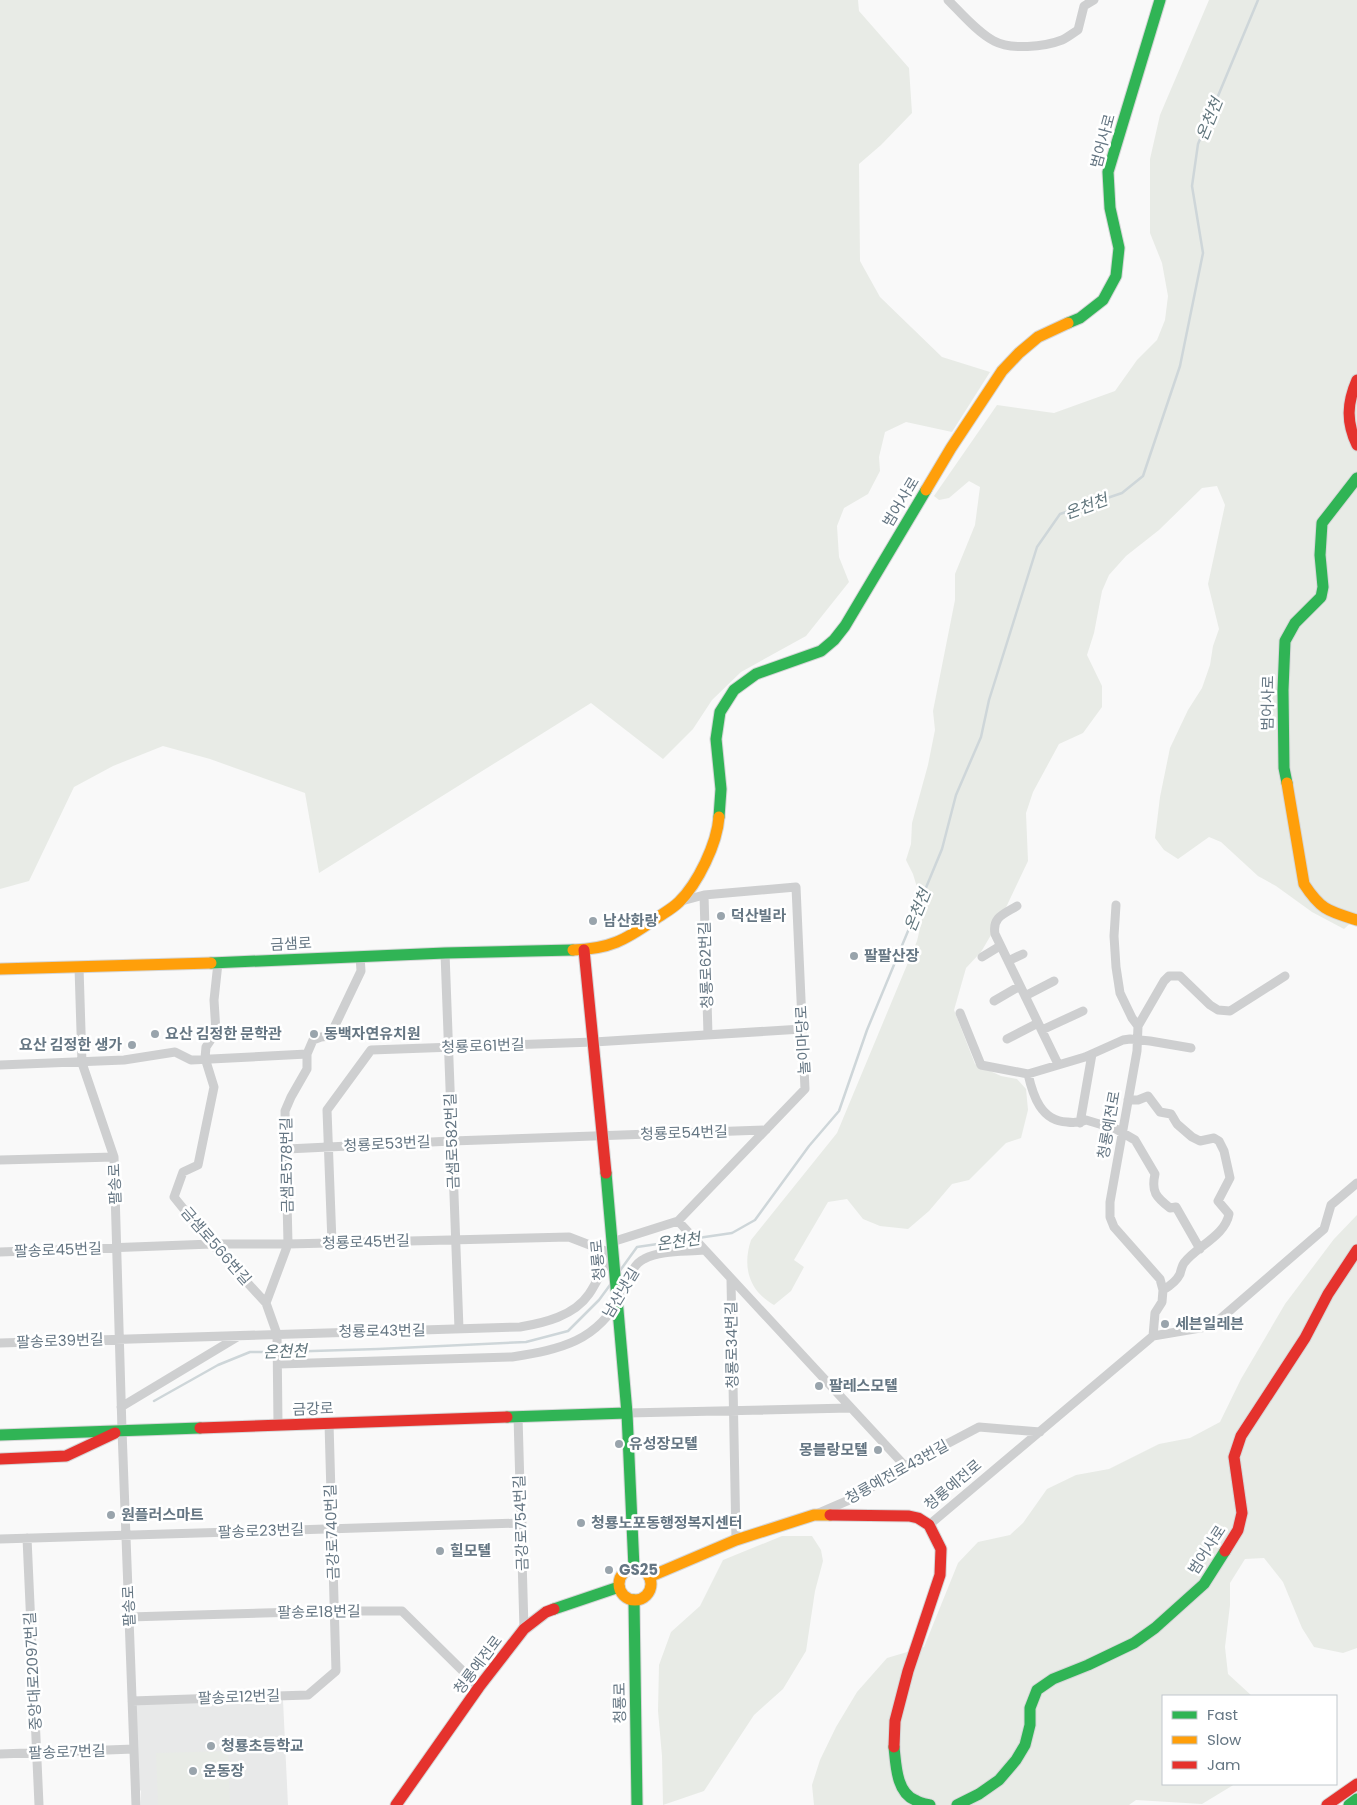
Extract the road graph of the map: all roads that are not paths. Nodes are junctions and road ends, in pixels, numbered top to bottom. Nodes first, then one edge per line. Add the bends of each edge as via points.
1 (948, 0) edge
2 (1094, 0) edge
3 (1160, 0) edge
4 (1357, 380) edge
5 (1357, 445) edge
6 (1357, 478) edge
7 (704, 895) junction
8 (678, 903) junction
9 (1116, 905) dead end
10 (1016, 906) dead end
11 (1357, 920) edge
12 (1000, 946) junction
13 (584, 950) junction
14 (445, 953) junction
15 (1023, 954) dead end
16 (360, 956) junction
17 (982, 957) dead end
18 (1008, 961) junction
19 (218, 963) junction
20 (79, 967) junction
21 (0, 969) edge
22 (1285, 976) dead end
23 (1054, 981) dead end
24 (1020, 986) junction
25 (1025, 996) junction
26 (994, 1001) dead end
27 (1083, 1011) dead end
28 (960, 1013) dead end
29 (1138, 1026) junction
30 (1040, 1027) junction
31 (802, 1029) junction
32 (708, 1035) junction
33 (1007, 1039) dead end
34 (1137, 1040) junction
35 (594, 1042) junction
36 (449, 1048) junction
37 (1191, 1048) dead end
38 (307, 1054) junction
39 (1092, 1054) junction
40 (205, 1058) junction
41 (82, 1063) junction
42 (1058, 1064) junction
43 (0, 1065) edge
44 (1028, 1074) junction
45 (1128, 1100) junction
46 (327, 1110) joint
47 (1080, 1123) junction
48 (766, 1130) junction
49 (1122, 1132) junction
50 (602, 1135) junction
51 (452, 1141) junction
52 (328, 1147) junction
53 (287, 1149) junction
54 (114, 1157) junction
55 (0, 1160) edge
56 (1357, 1183) edge
57 (678, 1221) junction
58 (456, 1239) junction
59 (612, 1242) junction
60 (332, 1243) junction
61 (212, 1244) junction
62 (288, 1244) junction
63 (117, 1248) junction
64 (1200, 1248) junction
65 (704, 1250) junction
66 (1357, 1250) edge
67 (0, 1252) edge
68 (613, 1254) junction
69 (731, 1280) junction
70 (1163, 1290) junction
71 (266, 1303) junction
72 (617, 1303) junction
73 (459, 1330) junction
74 (239, 1336) junction
75 (1153, 1336) junction
76 (277, 1338) junction
77 (119, 1339) junction
78 (0, 1343) edge
79 (278, 1362) junction
80 (121, 1407) junction
81 (850, 1408) junction
82 (734, 1410) junction
83 (626, 1412) junction
84 (518, 1416) junction
85 (329, 1423) junction
86 (278, 1425) junction
87 (122, 1430) junction
88 (1040, 1432) junction
89 (0, 1435) edge
90 (0, 1459) edge
91 (905, 1466) junction
92 (814, 1515) junction
93 (522, 1523) junction
94 (929, 1525) junction
95 (332, 1529) junction
96 (126, 1535) junction
97 (27, 1538) junction
98 (0, 1539) edge
99 (736, 1540) junction
100 (634, 1568) junction
101 (649, 1577) junction
102 (619, 1587) junction
103 (634, 1600) junction
104 (335, 1611) junction
105 (129, 1617) junction
106 (524, 1629) junction
107 (336, 1671) joint
108 (479, 1687) junction
109 (132, 1701) junction
110 (134, 1749) junction
111 (37, 1753) junction
112 (0, 1754) edge
113 (1357, 1784) edge
114 (1357, 1799) edge
115 (39, 1805) edge
116 (136, 1805) edge
117 (396, 1805) edge
118 (637, 1805) edge
119 (930, 1805) edge
120 (957, 1805) edge
121 (1327, 1805) edge
122 (1348, 1805) edge

1 - 2 street via 993,41 1007,46 1062,40 1078,30 1084,6
3 - 8 street, 범어사로 via 1108,172 1110,208 1120,248 1116,276 1103,300 1080,318 1038,338 1002,371 834,640 821,651 756,674 734,690 720,712 716,738 721,789 718,827 693,884
4 - 5 street via 1350,393 1347,415 1350,432
6 - 11 street, 범어사로 via 1322,522 1321,597 1295,623 1285,641 1283,698 1284,768 1304,884 1327,911
7 - 8 street, 놀이마당로
7 - 31 street, 놀이마당로 via 796,887
7 - 32 street, 청룡로62번길
8 - 13 street, 범어사로 via 624,940
9 - 29 street via 1114,936 1120,993
10 - 12 street via 996,920 993,926
12 - 17 street
12 - 18 street
13 - 14 street, 금샘로
13 - 35 street, 청룡로
14 - 16 street, 금샘로
14 - 36 street, 금샘로582번길
15 - 18 street
16 - 19 street, 금샘로
16 - 38 street via 361,971 330,1036 313,1040
18 - 24 street
19 - 20 street, 금샘로
19 - 40 street via 214,1000 216,1032 206,1047
20 - 21 street, 금샘로
20 - 41 street, 팔송로
22 - 29 street via 1230,1011 1218,1010 1180,976 1170,976
23 - 25 street
24 - 25 street
24 - 26 street
25 - 30 street
27 - 30 street
28 - 44 street via 981,1065
29 - 34 street, 청룡예전로
30 - 33 street
30 - 42 street
31 - 32 street
31 - 48 street, 놀이마당로 via 805,1089
32 - 35 street
34 - 37 street
34 - 39 street via 1123,1040
34 - 45 street, 청룡예전로
35 - 36 street, 청룡로61번길
35 - 50 street, 청룡로
36 - 46 street, 청룡로61번길 via 372,1050
36 - 51 street, 금샘로582번길
38 - 40 street
38 - 53 street, 금샘로578번길 via 307,1069 285,1111
39 - 42 street
39 - 47 street
40 - 41 street via 191,1060 175,1052
40 - 61 street, 금샘로566번길 via 214,1087 198,1165 183,1172 174,1198
41 - 43 street
41 - 54 street, 팔송로
42 - 44 street
44 - 47 street via 1038,1105 1048,1117 1057,1122
45 - 49 street, 청룡예전로
45 - 64 street via 1148,1096 1160,1112 1170,1114 1192,1138 1200,1142 1214,1138 1224,1151 1230,1178 1218,1201 1230,1214 1228,1221
46 - 52 street, 청룡로53번길
47 - 49 street via 1086,1120
48 - 50 street, 청룡로54번길
48 - 57 street, 놀이마당로
49 - 64 street via 1135,1140 1156,1174 1153,1182 1157,1198 1170,1208 1176,1207
49 - 70 street, 청룡예전로 via 1110,1217 1114,1227 1160,1278
50 - 51 street, 청룡로53번길
50 - 59 street, 청룡로
51 - 52 street, 청룡로53번길
51 - 58 street, 금샘로582번길
52 - 53 street
52 - 60 street
53 - 62 street, 금샘로578번길
54 - 55 street
54 - 63 street, 팔송로
56 - 75 street via 1331,1204 1324,1229 1212,1326
57 - 59 street, 놀이마당로
57 - 65 street
58 - 60 street, 청룡로45번길
58 - 68 street, 청룡로45번길 via 569,1237
58 - 73 street, 금샘로582번길
59 - 68 street, 청룡로
60 - 62 street, 청룡로45번길
61 - 62 street, 청룡로45번길
61 - 63 street, 청룡로45번길
61 - 71 street, 금샘로566번길
62 - 71 street, 금샘로578번길
63 - 67 street, 팔송로45번길
63 - 77 street, 팔송로
64 - 70 street via 1183,1264 1173,1284
65 - 69 street
65 - 72 street, 남산냇길 via 664,1253 643,1259 634,1268
66 - 120 street, 범어사로 via 1241,1436 1234,1457 1242,1513 1238,1530 1204,1584 1156,1628 1134,1643 1053,1678 1037,1690 1030,1708 1025,1745 1016,1760 999,1780
68 - 72 street, 청룡로
68 - 73 street, 청룡로43번길 via 588,1296 558,1317 520,1327
69 - 81 street
69 - 82 street, 청룡로34번길
70 - 75 street via 1162,1302 1155,1314
71 - 76 street
72 - 79 street, 남산냇길 via 602,1324 578,1341 547,1352 502,1358
72 - 83 street, 청룡로
73 - 76 street, 청룡로43번길
74 - 76 street, 청룡로43번길
74 - 77 street, 청룡로43번길
74 - 80 street
75 - 88 street, 청룡예전로
76 - 79 street
77 - 78 street, 팔송로39번길
77 - 80 street, 팔송로
79 - 86 street
80 - 87 street, 팔송로
81 - 82 street, 청룡로34번길
81 - 91 street
82 - 83 street, 청룡로34번길
82 - 99 street, 청룡로34번길
83 - 84 street, 금강로
83 - 100 street, 청룡로
84 - 85 street, 금강로
84 - 93 street, 금강로754번길
85 - 86 street, 금강로
85 - 95 street, 금강로740번길
86 - 87 street, 금강로
87 - 89 street, 금강로
87 - 90 street via 66,1456
87 - 96 street, 팔송로
88 - 91 street, 청룡예전로43번길 via 978,1427
88 - 94 street, 청룡예전로
91 - 92 street, 청룡예전로43번길 via 856,1498
92 - 94 street, 청룡예전로 via 910,1516
92 - 99 street, 청룡예전로
93 - 95 street, 팔송로23번길
93 - 106 street, 금강로754번길
94 - 119 street via 941,1549 940,1575 908,1671 893,1741 901,1786 913,1800
95 - 96 street, 팔송로23번길
95 - 104 street, 금강로740번길
96 - 97 street, 팔송로23번길
96 - 105 street, 팔송로
97 - 98 street, 팔송로23번길
97 - 111 street, 중앙대로2097번길
99 - 101 street, 청룡예전로
100 - 101 street via 644,1571
100 - 102 street via 624,1572
101 - 103 street via 648,1594
102 - 103 street via 624,1596
102 - 106 street, 청룡예전로 via 546,1612
103 - 118 street, 청룡로
104 - 105 street, 팔송로18번길
104 - 107 street, 금강로740번길
104 - 108 street, 팔송로18번길 via 402,1611
105 - 109 street, 팔송로
106 - 108 street, 청룡예전로
107 - 109 street, 팔송로12번길 via 308,1695
108 - 117 street, 청룡예전로
109 - 110 street, 팔송로
110 - 111 street, 팔송로7번길
110 - 116 street, 팔송로
111 - 112 street, 팔송로7번길
111 - 115 street, 중앙대로2097번길
113 - 121 street
114 - 122 street

